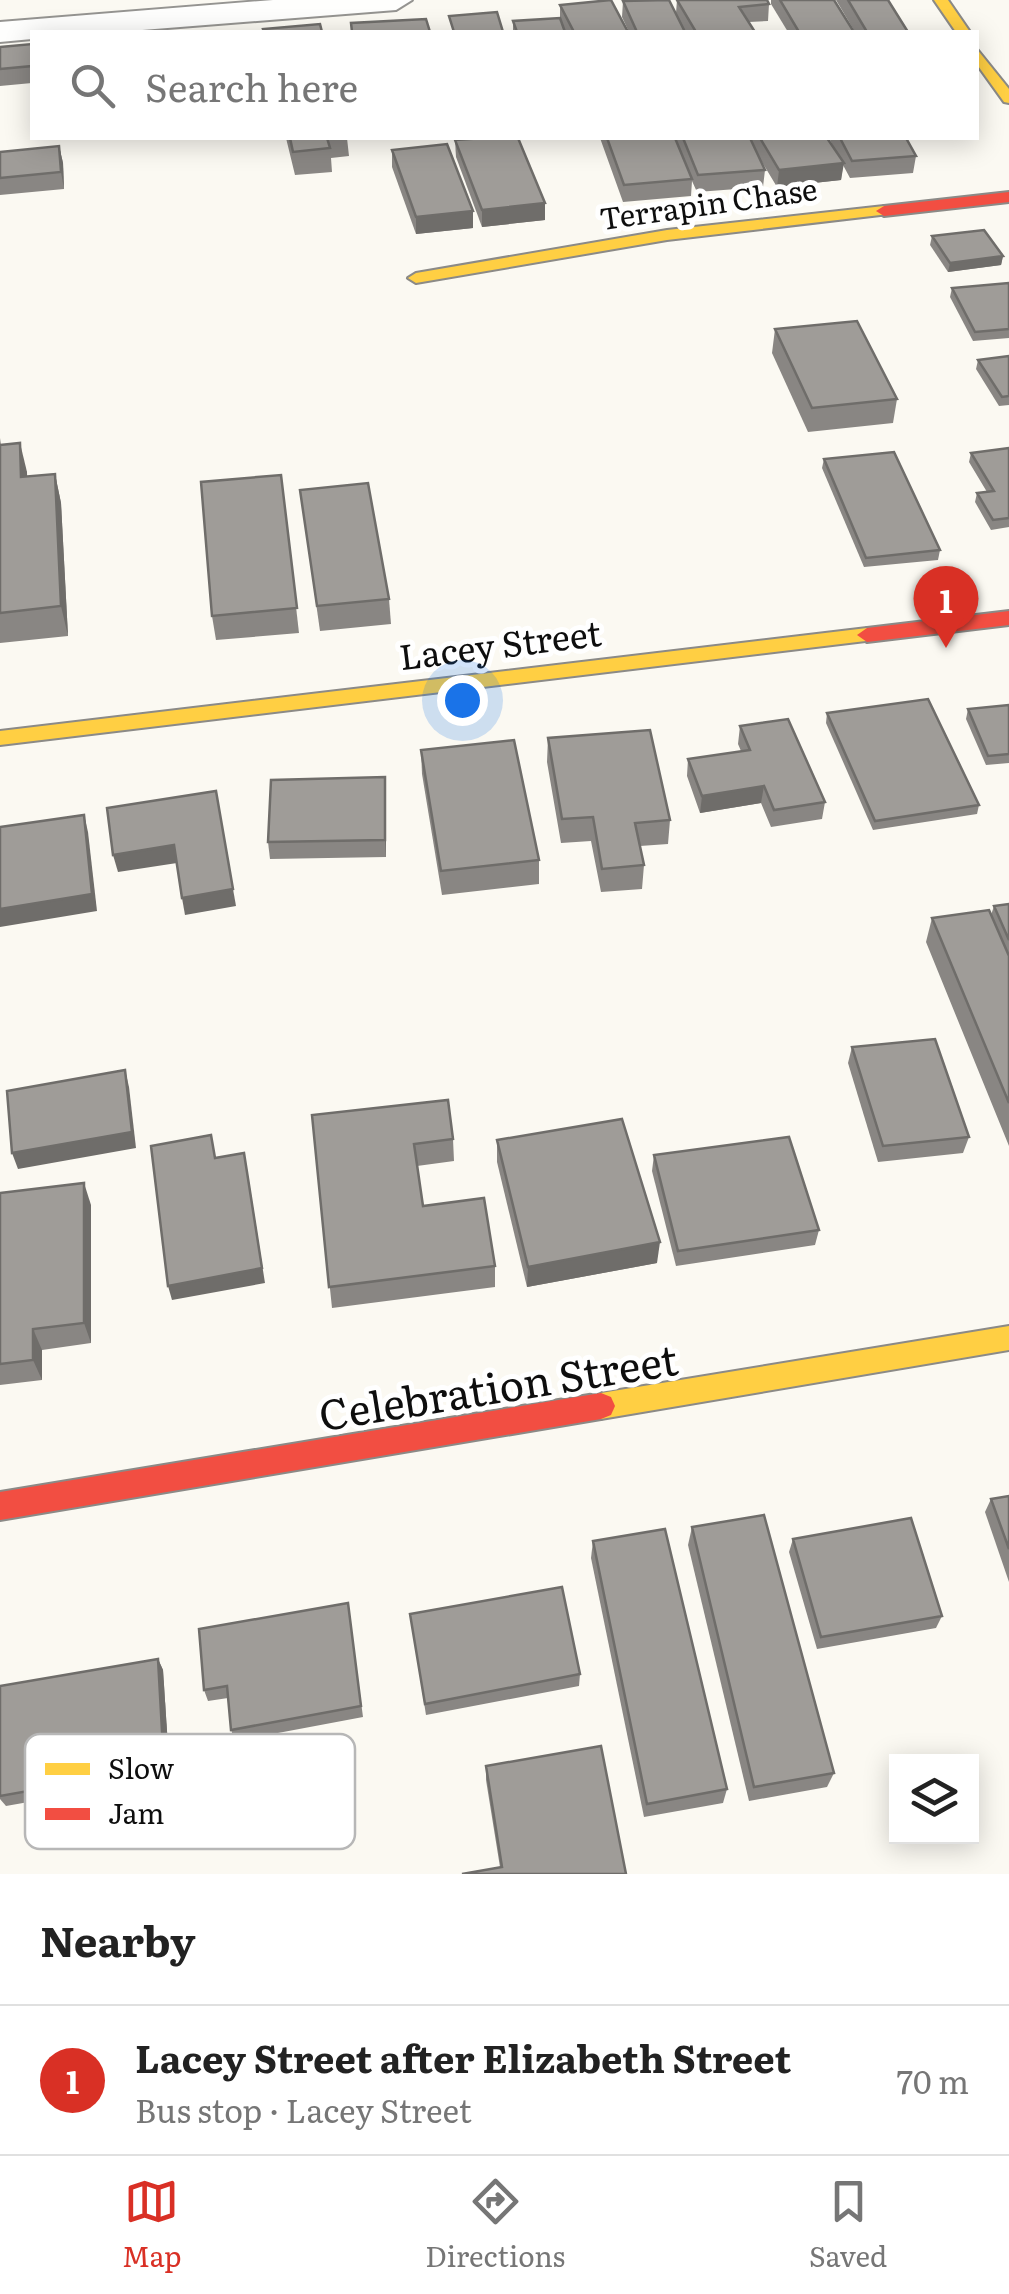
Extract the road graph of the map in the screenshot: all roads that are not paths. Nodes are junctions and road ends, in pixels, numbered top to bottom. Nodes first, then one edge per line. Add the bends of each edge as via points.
1 (396, 0) edge
2 (941, 0) edge
3 (962, 30) edge
4 (0, 32) edge
5 (979, 56) edge
6 (1009, 99) edge
7 (1009, 197) edge
8 (416, 278) dead end
9 (1009, 618) edge
10 (0, 738) edge
11 (1009, 1338) edge
12 (0, 1506) edge

1 - 4 street
2 - 3 street
5 - 6 street
7 - 8 street, Terrapin Chase via 666,235
9 - 10 street, Lacey Street
11 - 12 street, Celebration Street

